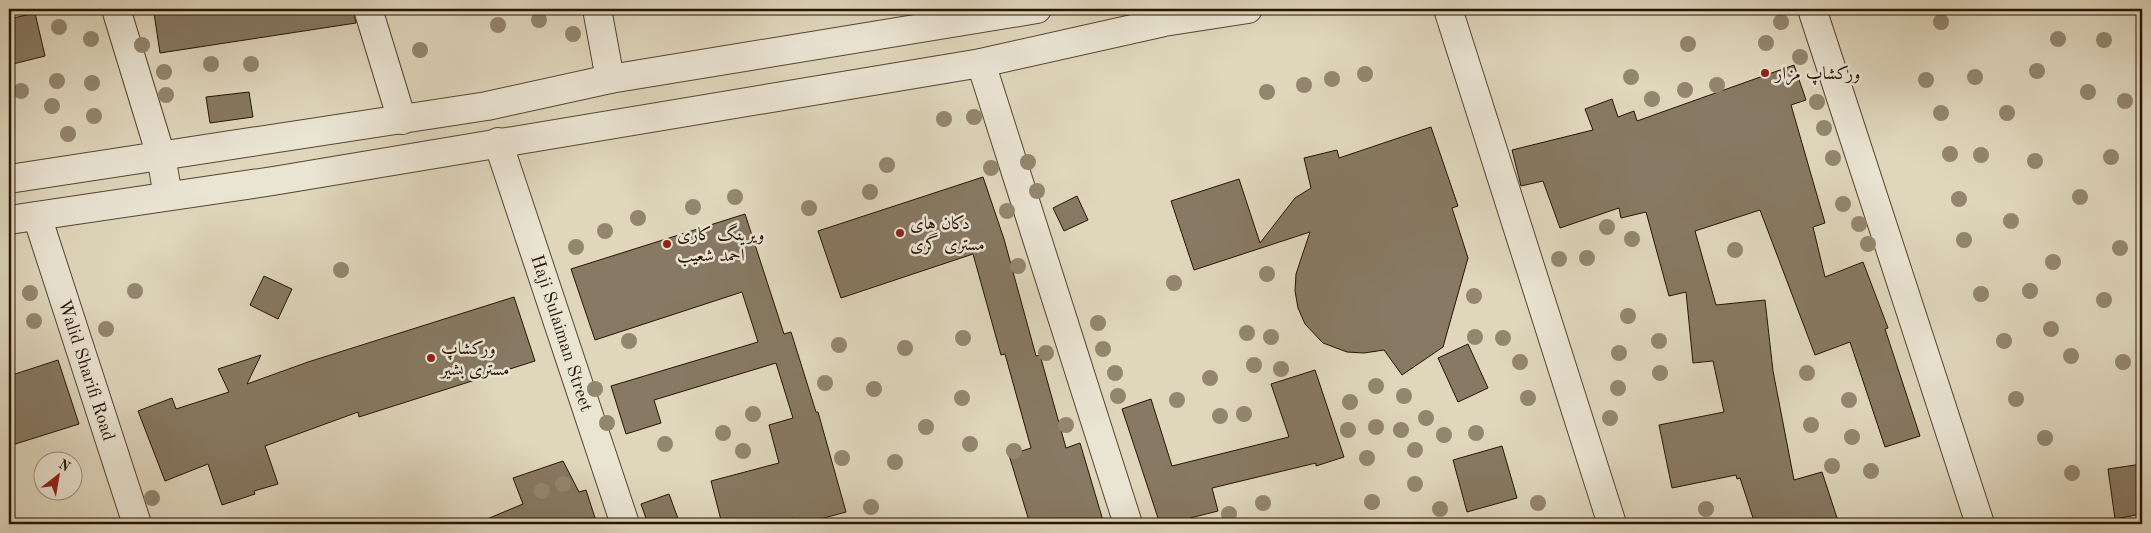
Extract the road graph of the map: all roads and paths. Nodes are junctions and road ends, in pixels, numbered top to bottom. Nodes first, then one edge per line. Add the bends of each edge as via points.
1 (116, 9) edge
2 (368, 9) edge
3 (597, 9) edge
4 (1038, 9) edge
5 (1248, 9) edge
6 (1448, 9) edge
7 (1812, 9) edge
8 (1163, 15) edge
9 (981, 63) junction
10 (610, 79) junction
11 (402, 120) junction
12 (498, 142) junction
13 (161, 156) junction
14 (9, 179) edge
15 (168, 196) junction
16 (37, 216) junction
17 (9, 220) edge
18 (137, 524) edge
19 (625, 524) edge
20 (1128, 524) edge
21 (1612, 524) edge
22 (1980, 524) edge

1 - 13 street
2 - 11 street
3 - 10 street
4 - 10 street
5 - 8 street
6 - 21 street
7 - 22 street
8 - 9 street
9 - 12 street
9 - 20 street
10 - 11 street via 487,106
11 - 13 street
12 - 15 street
12 - 19 street, Haji Sulaiman Street
13 - 14 street
13 - 15 street
15 - 16 street
16 - 17 street
16 - 18 street, Walid Sharifi Road

